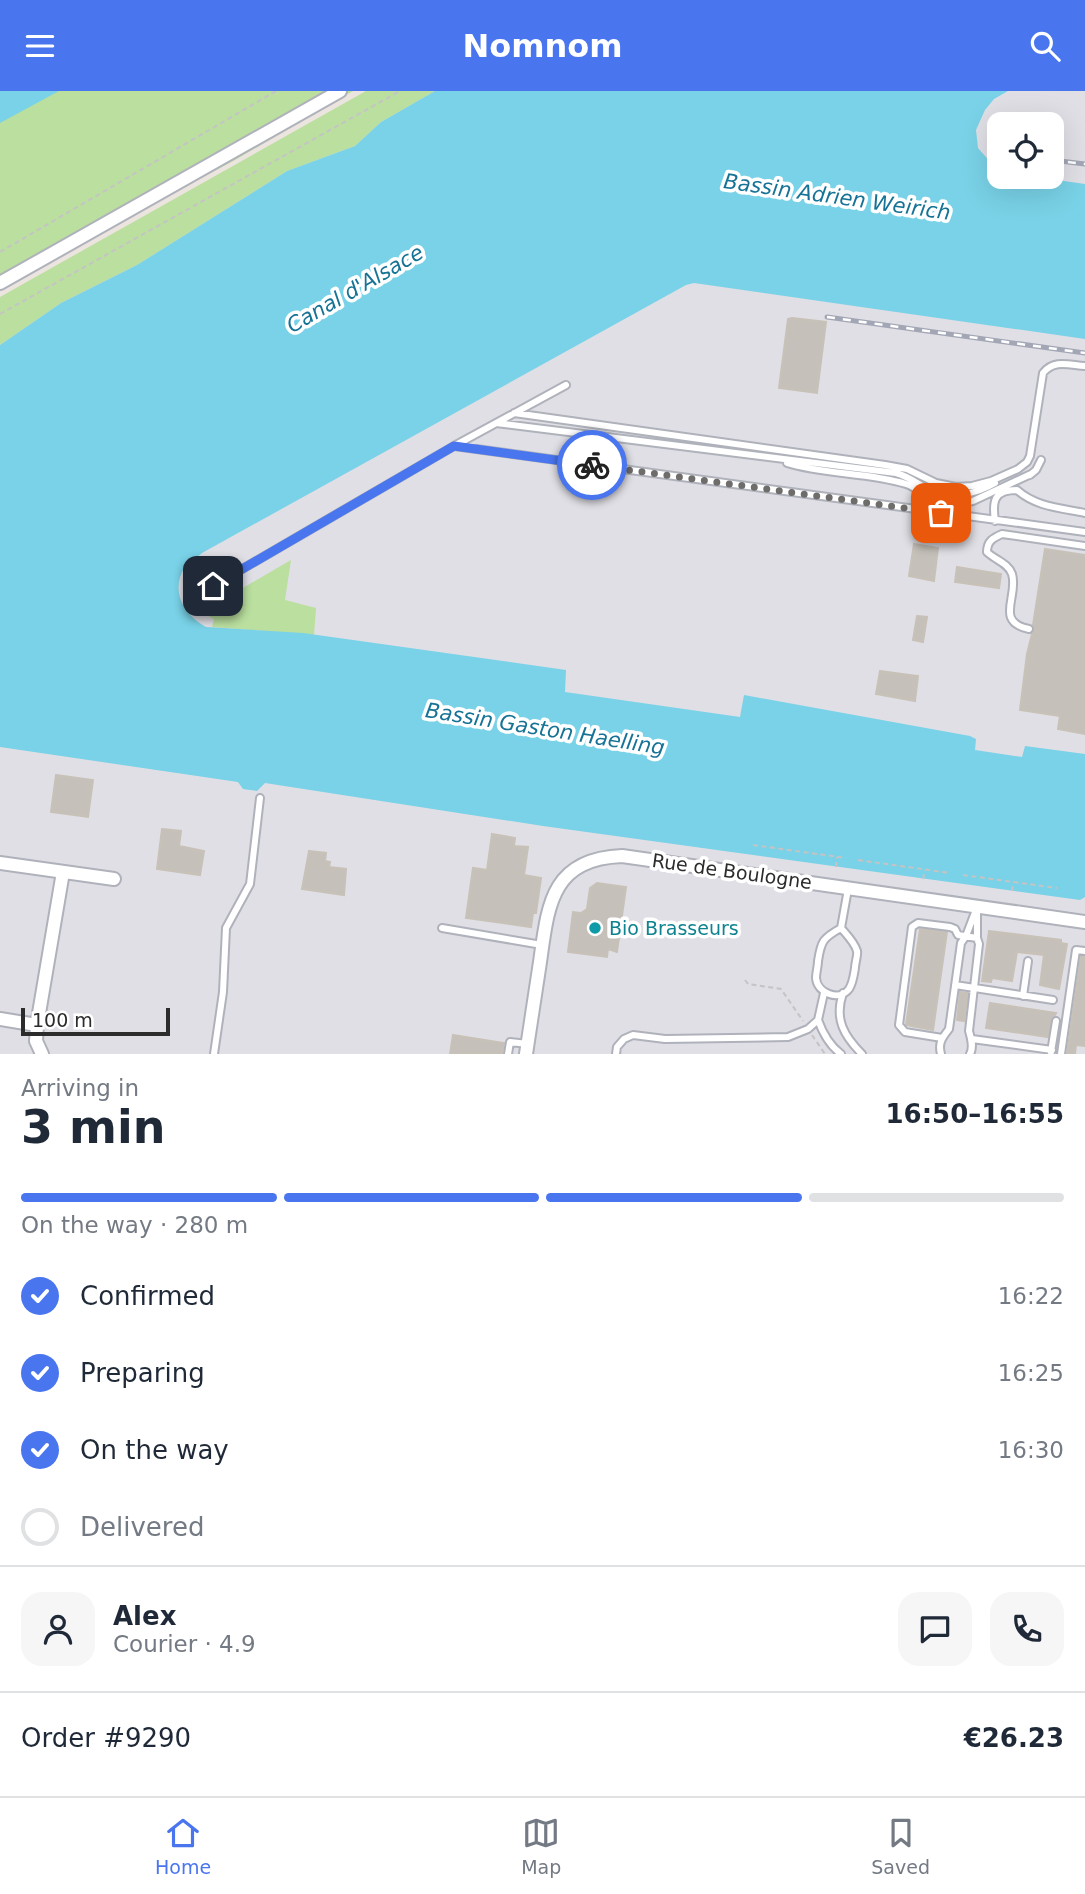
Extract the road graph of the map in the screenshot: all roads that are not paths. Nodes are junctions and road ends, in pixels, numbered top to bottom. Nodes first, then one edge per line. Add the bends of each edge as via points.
1 (340, 91) edge
2 (0, 283) edge
3 (1085, 366) edge
4 (566, 385) dead end
5 (514, 413) junction
6 (496, 423) junction
7 (454, 446) junction
8 (771, 457) junction
9 (1041, 460) dead end
10 (1018, 469) junction
11 (1031, 474) junction
12 (1010, 490) junction
13 (1085, 513) edge
14 (995, 521) junction
15 (1085, 532) edge
16 (1085, 546) edge
17 (213, 586) dead end
18 (1029, 629) dead end
19 (260, 798) dead end
20 (0, 863) edge
21 (63, 872) junction
22 (114, 879) dead end
23 (848, 888) junction
24 (977, 907) junction
25 (1085, 922) edge
26 (442, 927) dead end
27 (841, 929) junction
28 (966, 936) junction
29 (977, 938) junction
30 (542, 945) junction
31 (1085, 951) edge
32 (1028, 961) dead end
33 (955, 985) junction
34 (973, 988) junction
35 (824, 993) junction
36 (844, 993) junction
37 (1023, 996) junction
38 (1053, 1000) dead end
39 (0, 1020) edge
40 (818, 1020) junction
41 (1056, 1021) dead end
42 (37, 1025) junction
43 (942, 1038) junction
44 (972, 1039) junction
45 (527, 1049) edge
46 (1051, 1052) edge
47 (38, 1053) edge
48 (214, 1054) edge
49 (508, 1054) edge
50 (616, 1054) edge
51 (841, 1054) edge
52 (862, 1054) edge
53 (942, 1054) edge
54 (970, 1054) edge
55 (1061, 1054) edge

1 - 2 street
3 - 10 lane via 1055,364 1043,373 1032,445 1027,462
4 - 5 lane
5 - 6 lane
5 - 10 lane via 885,465 956,487 991,481
6 - 7 lane
6 - 8 lane
7 - 14 lane
7 - 17 lane
8 - 10 lane via 896,473 932,491 956,495 987,488
8 - 11 lane via 801,467 888,479 934,499 964,504
9 - 11 lane
11 - 12 lane
12 - 13 lane via 1017,489 1035,503
12 - 14 lane via 994,500
14 - 15 lane
16 - 18 lane via 1002,534 987,545 992,558 1012,573 1010,616 1015,624
19 - 48 lane via 250,884 226,928
20 - 21 street
21 - 22 street
21 - 42 street
23 - 24 street, Rue de Boulogne
23 - 27 lane
23 - 30 street, Rue de Boulogne via 608,856 579,867 564,879 548,906
24 - 25 street, Rue de Boulogne
24 - 28 lane
24 - 29 lane
26 - 30 lane
27 - 35 lane via 820,945 816,979
27 - 36 lane via 857,951 852,982
28 - 29 lane
28 - 33 lane
28 - 43 lane via 950,927 918,923 912,927 899,1025 905,1032
29 - 34 lane
30 - 45 street, Rue de Boulogne
31 - 55 lane via 1076,950
32 - 37 lane
33 - 34 lane
33 - 43 lane via 948,1029
34 - 37 lane
34 - 44 lane
35 - 36 lane
35 - 40 lane
36 - 52 lane via 839,1017 844,1032
37 - 38 lane
39 - 42 street
40 - 50 lane via 788,1037 634,1035 624,1039
40 - 51 lane
41 - 46 lane
42 - 47 street
43 - 53 lane
44 - 46 lane
44 - 54 lane
45 - 49 lane via 510,1042

